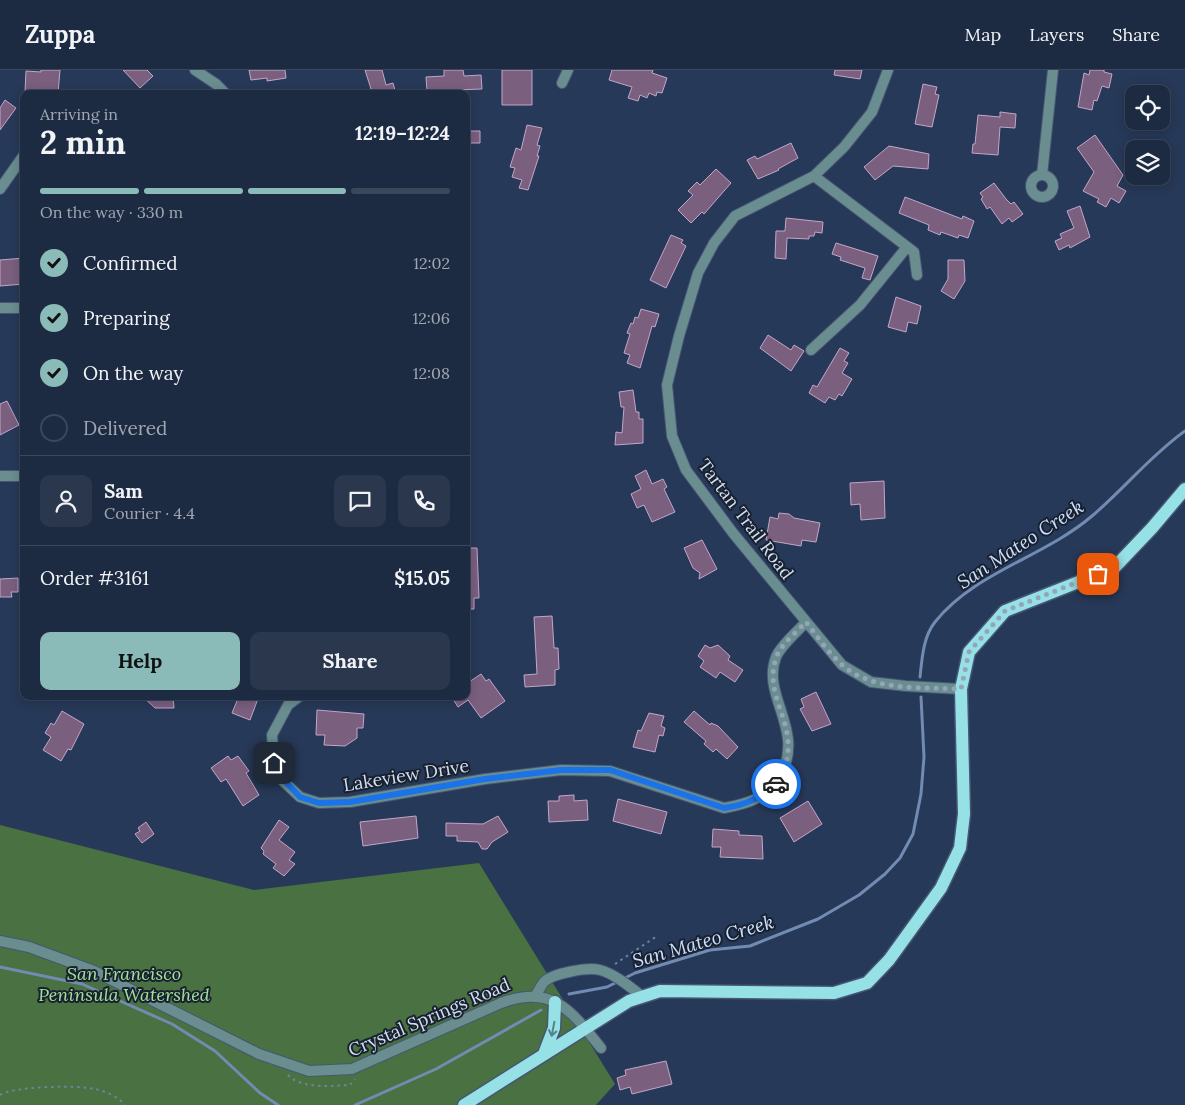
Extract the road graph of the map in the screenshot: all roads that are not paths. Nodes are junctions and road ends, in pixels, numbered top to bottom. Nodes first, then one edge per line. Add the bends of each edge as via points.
1 (195, 70) edge
2 (568, 70) edge
3 (888, 70) edge
4 (1053, 70) edge
5 (562, 83) dead end
6 (222, 90) edge
7 (20, 160) edge
8 (1042, 175) dead end
9 (814, 176) junction
10 (0, 189) edge
11 (907, 247) junction
12 (917, 275) dead end
13 (0, 308) edge
14 (20, 308) edge
15 (811, 350) dead end
16 (0, 476) edge
17 (20, 476) edge
18 (1185, 489) edge
19 (806, 622) junction
20 (961, 689) junction
21 (295, 700) edge
22 (0, 941) edge
23 (536, 995) junction
24 (643, 997) junction
25 (555, 1002) junction
26 (585, 1028) junction
27 (601, 1048) dead end
28 (544, 1054) junction
29 (464, 1105) edge

1 - 6 street
2 - 5 street
3 - 9 street, Tartan Trail Road via 872,112 844,147
4 - 8 street
7 - 10 street
9 - 11 street
9 - 19 street, Tartan Trail Road via 735,216 714,243 698,273 668,385 672,436 686,470
11 - 12 street via 914,252
11 - 15 street via 860,306
13 - 14 street
16 - 17 street
18 - 20 main road via 1114,568 1005,611 969,652
19 - 20 street, Tartan Trail Road via 842,665 871,682
19 - 21 street, Lakeview Drive via 776,656 773,680 790,742 787,765 777,784 759,798 724,808 610,770 561,770 350,802 319,803 300,797 274,763 272,735 288,705
20 - 24 main road via 964,814 960,848 941,888 888,960 867,982 834,993 660,991
22 - 23 street, Crystal Springs Road via 94,971 259,1054 309,1071 352,1069 501,1003
23 - 24 street via 544,981 588,969 608,974
23 - 25 street, Crystal Springs Road
24 - 26 main road via 629,1001
25 - 26 street, Crystal Springs Road
25 -> 28 main road via 554,1028
26 - 27 street, Crystal Springs Road
26 - 28 main road
28 - 29 main road

